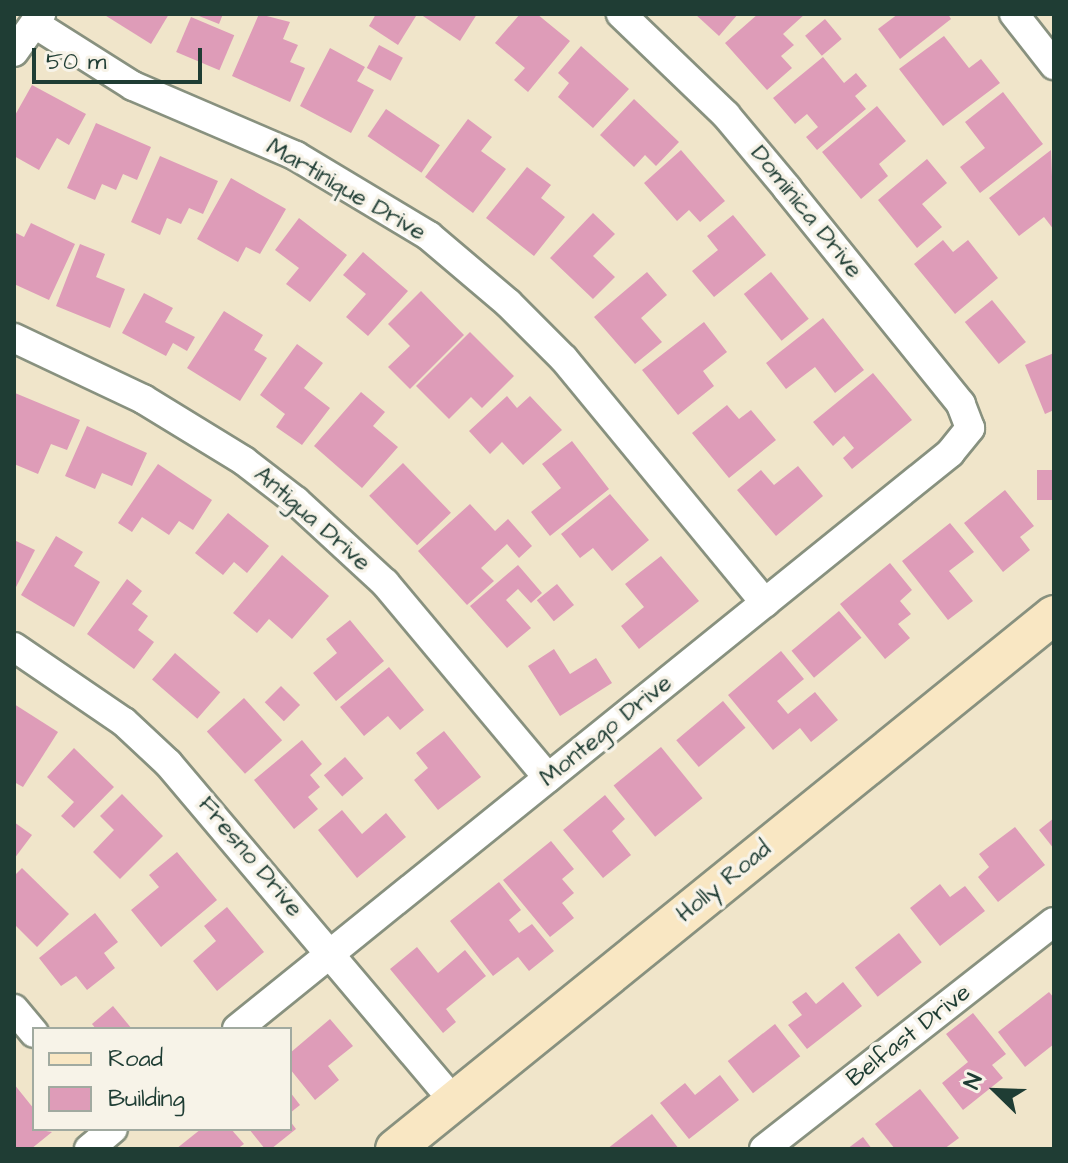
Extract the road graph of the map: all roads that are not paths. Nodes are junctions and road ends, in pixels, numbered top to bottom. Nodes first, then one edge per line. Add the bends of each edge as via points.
1 (621, 14) edge
2 (1014, 14) edge
3 (38, 19) edge
4 (14, 52) edge
5 (1054, 65) edge
6 (14, 338) edge
7 (970, 428) joint
8 (765, 603) junction
9 (1054, 615) edge
10 (14, 647) edge
11 (548, 778) junction
12 (1054, 922) edge
13 (330, 954) junction
14 (14, 1009) edge
15 (239, 1027) edge
16 (32, 1031) edge
17 (454, 1101) junction
18 (111, 1131) edge
19 (89, 1149) edge
20 (395, 1149) edge
21 (764, 1149) edge

1 - 7 street, Dominica Drive via 667,55 777,175 961,404
2 - 5 street
3 - 4 street
3 - 8 street, Martinique Drive via 133,86 296,156 429,236 564,359
6 - 11 street, Antigua Drive via 143,399 233,454 296,501 385,583
7 - 8 street, Montego Drive via 950,453
8 - 11 street, Montego Drive
9 - 17 main road, Holly Road
10 - 13 street, Fresno Drive via 124,722 168,763
11 - 13 street, Montego Drive
12 - 21 street, Belfast Drive
13 - 15 street, Montego Drive
13 - 17 street, Fresno Drive
14 - 16 street
17 - 20 main road, Holly Road
18 - 19 street

